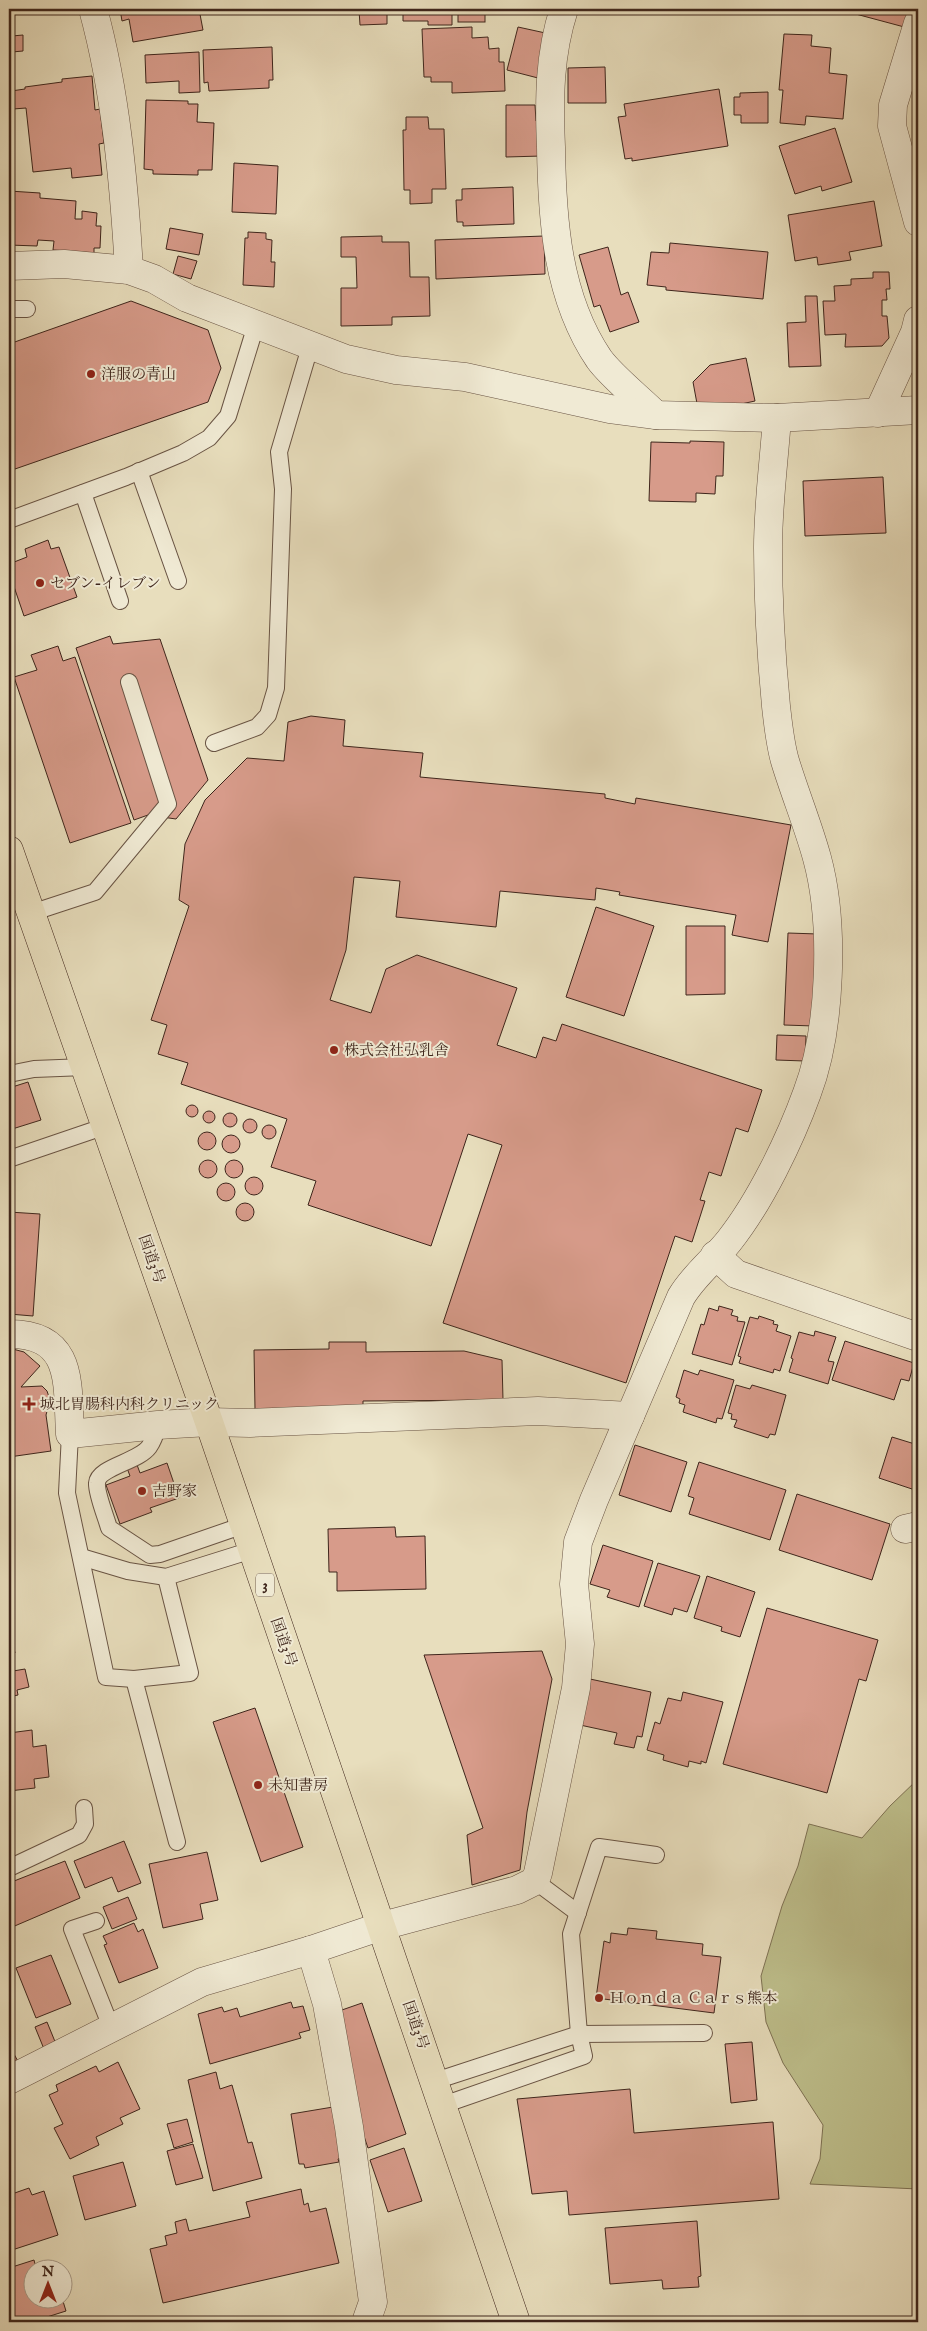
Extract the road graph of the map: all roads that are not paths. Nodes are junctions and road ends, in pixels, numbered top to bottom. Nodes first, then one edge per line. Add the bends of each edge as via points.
1 (93, 9) edge
2 (564, 9) edge
3 (918, 22) edge
4 (918, 222) edge
5 (9, 266) edge
6 (129, 270) junction
7 (9, 309) edge
8 (27, 310) dead end
9 (918, 320) edge
10 (256, 325) junction
11 (310, 347) junction
12 (918, 410) edge
13 (878, 413) junction
14 (656, 415) junction
15 (777, 418) junction
16 (139, 471) junction
17 (83, 493) junction
18 (9, 520) edge
19 (178, 581) dead end
20 (120, 601) dead end
21 (128, 682) dead end
22 (214, 743) dead end
23 (9, 850) edge
24 (31, 912) junction
25 (85, 1067) junction
26 (9, 1074) edge
27 (106, 1126) junction
28 (9, 1159) edge
29 (715, 1255) junction
30 (9, 1334) edge
31 (918, 1337) edge
32 (630, 1416) junction
33 (209, 1422) junction
34 (158, 1425) junction
35 (70, 1434) junction
36 (248, 1538) junction
37 (81, 1557) junction
38 (166, 1578) junction
39 (134, 1679) junction
40 (84, 1808) dead end
41 (177, 1842) dead end
42 (656, 1855) dead end
43 (9, 1868) edge
44 (534, 1881) junction
45 (578, 1913) junction
46 (96, 1921) dead end
47 (382, 1926) junction
48 (310, 1950) junction
49 (111, 2027) junction
50 (704, 2033) dead end
51 (579, 2034) junction
52 (9, 2080) edge
53 (439, 2093) junction
54 (366, 2322) edge
55 (516, 2322) edge

1 - 6 street via 105,54 126,216
2 - 14 street via 549,81 552,209 562,270 577,316 600,359
3 - 4 street via 893,105 892,126
5 - 6 street via 64,264
6 - 10 street via 154,278 187,298
7 - 8 lane
9 - 13 street
10 - 11 street
10 - 16 lane via 228,416 209,438
11 - 14 street via 396,370 465,377 610,409
11 - 22 lane via 279,452 283,490 276,688 268,715 257,727
12 - 13 street
13 - 15 street
14 - 15 street
15 - 29 street via 768,546 776,706 784,759 818,861 827,934 828,999 808,1092 750,1212
16 - 17 lane
16 - 19 lane
17 - 18 lane
17 - 20 lane
21 - 24 lane via 168,804 95,892
23 - 24 highway, 国道3号 / 3
24 - 25 highway, 国道3号 / 3
25 - 26 lane via 34,1069
25 - 27 highway, 国道3号 / 3
27 - 28 lane
27 - 33 highway, 国道3号 / 3
29 - 31 street via 736,1274
29 - 32 street via 690,1280 681,1297
30 - 35 street via 21,1334 45,1342 59,1353 66,1373
32 - 33 street via 538,1411
32 - 44 street via 578,1542 574,1584 580,1644 576,1688
33 - 34 street
33 - 36 highway, 国道3号 / 3
34 - 35 street
34 - 36 lane via 148,1448 99,1475 97,1484 109,1528 150,1555
35 - 37 lane via 67,1493
36 - 38 lane
36 - 47 highway, 国道3号 / 3
37 - 38 lane
37 - 39 lane via 106,1677
38 - 39 lane via 190,1673
39 - 41 lane
40 - 43 lane via 85,1824 79,1835
42 - 45 lane via 599,1847
44 - 45 lane
44 - 47 street via 517,1890
45 - 51 lane via 571,1934
46 - 49 lane via 72,1929
47 - 48 street
47 - 53 highway, 国道3号 / 3
48 - 49 street via 202,1982
48 - 54 street via 328,2004 349,2127 373,2302
49 - 52 street
50 - 51 lane
51 - 53 lane
51 - 53 lane via 584,2056
53 - 55 highway, 国道3号 / 3

